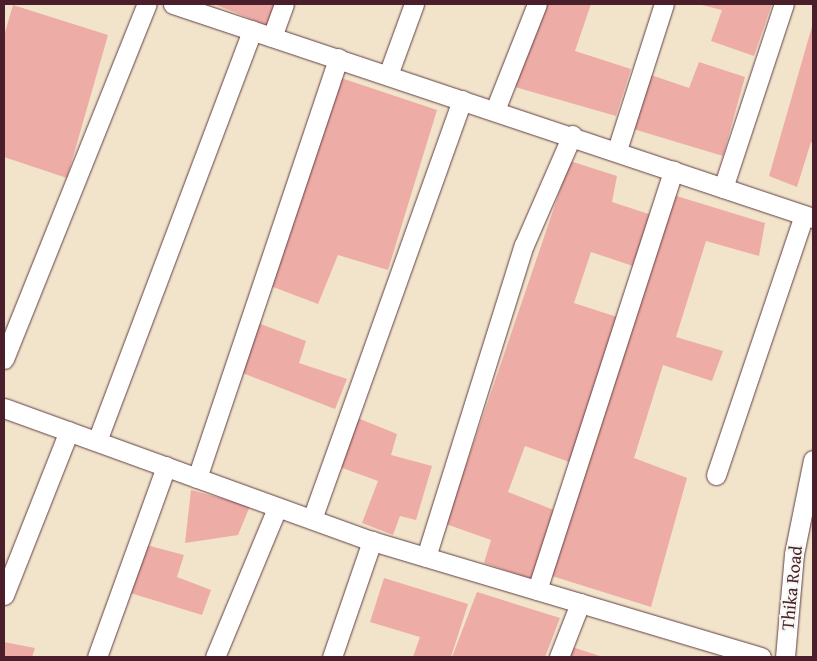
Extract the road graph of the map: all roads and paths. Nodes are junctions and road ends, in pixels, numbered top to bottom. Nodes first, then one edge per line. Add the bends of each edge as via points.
1 (147, 4) edge
2 (173, 4) edge
3 (284, 4) edge
4 (414, 4) edge
5 (537, 4) edge
6 (664, 4) edge
7 (784, 4) edge
8 (252, 30) junction
9 (272, 36) junction
10 (338, 58) junction
11 (388, 75) junction
12 (462, 100) junction
13 (495, 110) junction
14 (572, 135) junction
15 (617, 150) junction
16 (673, 171) junction
17 (723, 188) junction
18 (809, 216) edge
19 (4, 359) edge
20 (4, 408) edge
21 (68, 431) junction
22 (97, 440) junction
23 (813, 460) edge
24 (166, 466) junction
25 (716, 474) dead end
26 (197, 478) junction
27 (277, 508) junction
28 (312, 519) junction
29 (372, 541) junction
30 (426, 557) junction
31 (537, 590) junction
32 (4, 595) edge
33 (580, 603) junction
34 (97, 657) edge
35 (215, 657) edge
36 (332, 657) edge
37 (559, 657) edge
38 (761, 657) edge
39 (785, 657) edge

1 - 19 street
2 - 8 street
3 - 9 street
4 - 11 street
5 - 13 street
6 - 15 street
7 - 17 street
8 - 9 street
8 - 22 street
9 - 10 street
10 - 11 street
10 - 26 street
11 - 12 street
12 - 13 street
12 - 28 street
13 - 14 street
14 - 15 street
14 - 30 street via 524,245
15 - 16 street
16 - 17 street
16 - 31 street
17 - 18 street
18 - 25 street
20 - 21 street
21 - 22 street
21 - 32 street
22 - 24 street
23 - 39 street, Thika Road via 794,554
24 - 26 street
24 - 34 street
26 - 27 street
27 - 28 street
27 - 35 street
28 - 29 street
29 - 30 street
29 - 36 street
30 - 31 street
31 - 33 street
33 - 37 street
33 - 38 street

